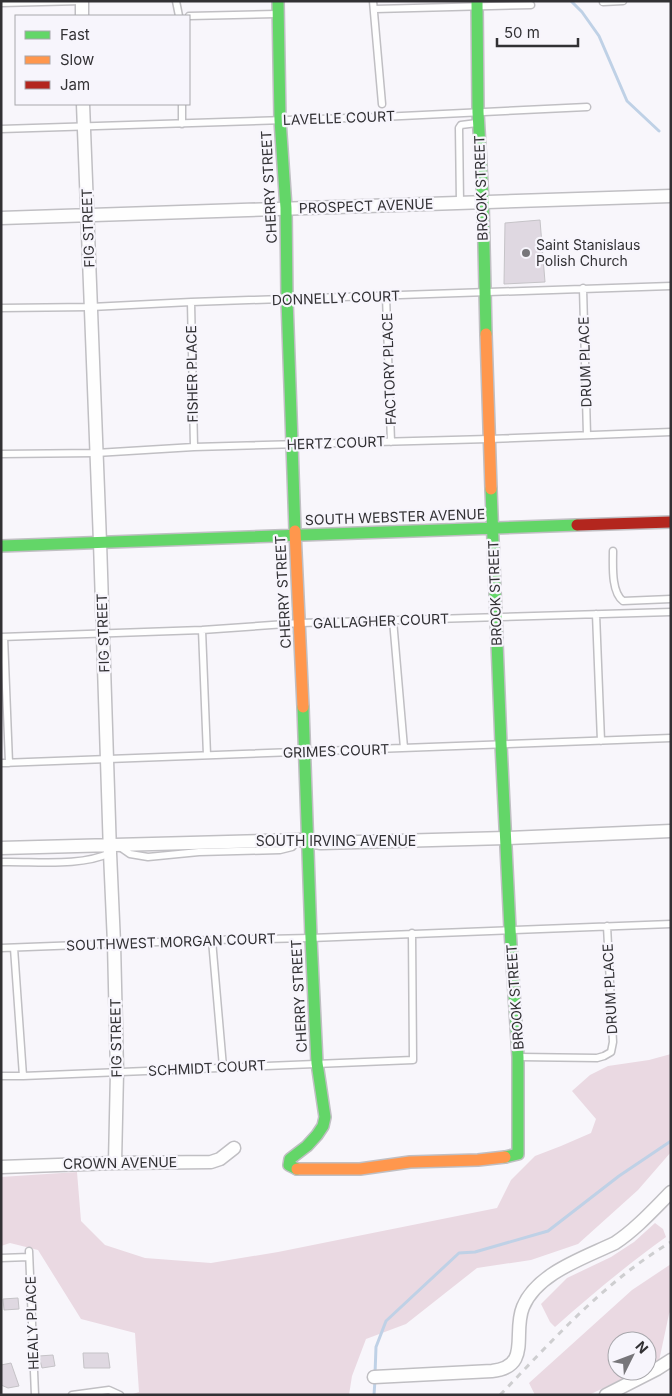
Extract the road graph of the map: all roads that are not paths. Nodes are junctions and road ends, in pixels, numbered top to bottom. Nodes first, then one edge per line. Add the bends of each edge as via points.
1 (82, 1) edge
2 (176, 1) edge
3 (278, 1) edge
4 (373, 1) edge
5 (623, 1) edge
6 (603, 2) edge
7 (1, 3) edge
8 (477, 4) edge
9 (531, 5) dead end
10 (374, 9) junction
11 (278, 14) junction
12 (82, 15) edge
13 (179, 15) edge
14 (190, 16) edge
15 (382, 104) dead end
16 (83, 105) edge
17 (182, 105) edge
18 (586, 107) dead end
19 (478, 118) junction
20 (280, 120) junction
21 (182, 124) junction
22 (83, 127) junction
23 (1, 129) edge
24 (671, 196) edge
25 (482, 202) junction
26 (460, 203) junction
27 (286, 208) junction
28 (88, 216) junction
29 (1, 218) edge
30 (671, 286) edge
31 (583, 288) junction
32 (484, 292) junction
33 (386, 296) junction
34 (287, 299) junction
35 (191, 302) junction
36 (91, 307) junction
37 (1, 308) edge
38 (671, 432) edge
39 (587, 435) junction
40 (489, 439) junction
41 (391, 442) junction
42 (293, 445) junction
43 (194, 447) junction
44 (96, 453) junction
45 (1, 454) edge
46 (671, 522) edge
47 (493, 528) junction
48 (295, 535) junction
49 (100, 542) junction
50 (1, 546) edge
51 (613, 551) dead end
52 (671, 599) edge
53 (671, 612) edge
54 (596, 614) junction
55 (496, 617) junction
56 (393, 620) junction
57 (300, 623) junction
58 (202, 630) junction
59 (103, 634) junction
60 (2, 637) edge
61 (671, 738) edge
62 (600, 741) junction
63 (501, 744) junction
64 (404, 748) junction
65 (304, 752) junction
66 (207, 755) junction
67 (107, 760) junction
68 (9, 763) junction
69 (1, 764) edge
70 (671, 831) edge
71 (506, 838) junction
72 (304, 840) junction
73 (112, 847) junction
74 (2, 848) edge
75 (2, 862) edge
76 (671, 924) edge
77 (607, 926) junction
78 (510, 930) junction
79 (412, 933) junction
80 (312, 938) junction
81 (212, 940) junction
82 (114, 943) junction
83 (1, 948) edge
84 (14, 948) junction
85 (518, 1057) junction
86 (317, 1063) junction
87 (223, 1067) junction
88 (117, 1072) junction
89 (1, 1076) edge
90 (23, 1076) junction
91 (234, 1148) dead end
92 (115, 1163) junction
93 (289, 1165) joint
94 (1, 1167) edge
95 (671, 1192) edge
96 (1, 1258) edge
97 (671, 1360) edge
98 (374, 1377) dead end
99 (35, 1395) edge
100 (72, 1395) edge
101 (120, 1395) edge
102 (606, 1395) edge

1 - 7 lane
1 - 12 street
2 - 13 lane
3 - 11 street, CHERRY STREET
4 - 10 lane
5 - 6 lane
8 - 9 lane
8 - 10 lane
8 - 19 street, BROOK STREET
10 - 15 lane
11 - 14 lane
11 - 20 street, CHERRY STREET
16 - 22 street, FIG STREET
17 - 21 lane
18 - 19 lane, LAVELLE COURT
19 - 20 lane, LAVELLE COURT
19 - 25 street, BROOK STREET
19 - 26 lane via 459,128
20 - 21 lane, LAVELLE COURT
20 - 27 street, CHERRY STREET
21 - 22 lane, LAVELLE COURT
22 - 23 lane, LAVELLE COURT
22 - 28 street, FIG STREET
24 - 25 street, PROSPECT AVENUE
25 - 26 street, PROSPECT AVENUE
25 - 32 street, BROOK STREET
26 - 27 street, PROSPECT AVENUE
27 - 28 street, PROSPECT AVENUE
27 - 34 street, CHERRY STREET
28 - 29 street, PROSPECT AVENUE
28 - 36 street, FIG STREET
30 - 31 lane, DONNELLY COURT
31 - 32 lane, DONNELLY COURT
31 - 39 lane, DRUM PLACE
32 - 33 lane, DONNELLY COURT
32 - 40 street, BROOK STREET
33 - 34 lane, DONNELLY COURT
33 - 41 lane, FACTORY PLACE
34 - 35 lane, DONNELLY COURT
34 - 42 street, CHERRY STREET
35 - 36 lane, DONNELLY COURT
35 - 43 lane, FISHER PLACE
36 - 37 lane, DONNELLY COURT
36 - 44 street, FIG STREET
38 - 39 lane, HERTZ COURT
39 - 40 lane, HERTZ COURT
40 - 41 lane, HERTZ COURT
40 - 47 street, BROOK STREET
41 - 42 lane, HERTZ COURT
42 - 43 lane, HERTZ COURT
42 - 48 street, CHERRY STREET
43 - 44 lane, HERTZ COURT
44 - 45 lane, HERTZ COURT
44 - 49 street, FIG STREET
46 - 47 street, SOUTH WEBSTER AVENUE
47 - 48 street, SOUTH WEBSTER AVENUE
47 - 55 street, BROOK STREET
48 - 49 street, SOUTH WEBSTER AVENUE
48 - 57 street, CHERRY STREET
49 - 50 street, SOUTH WEBSTER AVENUE
49 - 59 street, FIG STREET
51 - 52 lane via 618,598 623,601
53 - 54 lane, GALLAGHER COURT
54 - 55 lane, GALLAGHER COURT
54 - 62 lane
55 - 56 lane, GALLAGHER COURT
55 - 63 street, BROOK STREET
56 - 57 lane, GALLAGHER COURT
56 - 64 lane
57 - 58 lane, GALLAGHER COURT
57 - 65 street, CHERRY STREET
58 - 59 lane, GALLAGHER COURT
58 - 66 lane
59 - 60 lane, GALLAGHER COURT
59 - 67 street, FIG STREET
60 - 68 lane
61 - 62 lane, GRIMES COURT
62 - 63 lane, GRIMES COURT
63 - 64 lane, GRIMES COURT
63 - 71 street, BROOK STREET
64 - 65 lane, GRIMES COURT
65 - 66 lane, GRIMES COURT
65 - 72 street, CHERRY STREET
66 - 67 lane, GRIMES COURT
67 - 68 lane, GRIMES COURT
67 - 73 street, FIG STREET
68 - 69 lane, GRIMES COURT
70 - 71 street, SOUTH IRVING AVENUE
71 - 72 street, SOUTH IRVING AVENUE via 321,843
71 - 78 street, BROOK STREET
72 - 73 street, SOUTH IRVING AVENUE
72 - 80 street, CHERRY STREET
73 - 74 street, SOUTH IRVING AVENUE
73 - 75 lane via 89,860
73 - 82 street, FIG STREET
74 - 75 lane
76 - 77 lane, SOUTHWEST MORGAN COURT
77 - 78 lane, SOUTHWEST MORGAN COURT
77 - 85 lane, DRUM PLACE via 611,1052 597,1058
78 - 79 lane, SOUTHWEST MORGAN COURT
78 - 85 street, BROOK STREET
79 - 80 lane, SOUTHWEST MORGAN COURT
79 - 86 lane, SCHMIDT COURT via 413,1060
80 - 81 lane, SOUTHWEST MORGAN COURT
80 - 86 street, CHERRY STREET
81 - 82 lane, SOUTHWEST MORGAN COURT
81 - 87 lane
82 - 84 lane, SOUTHWEST MORGAN COURT
82 - 88 street, FIG STREET
83 - 84 lane, SOUTHWEST MORGAN COURT
84 - 90 lane
85 - 93 street, BROOK STREET via 518,1154 474,1161 410,1162 367,1168 302,1170
86 - 87 lane, SCHMIDT COURT
86 - 93 street, CHERRY STREET via 325,1123 308,1144 292,1156
87 - 88 lane, SCHMIDT COURT
88 - 90 lane, SCHMIDT COURT
88 - 92 street, FIG STREET
89 - 90 lane, SCHMIDT COURT
91 - 92 street, CROWN AVENUE via 211,1162
92 - 94 street, CROWN AVENUE
95 - 98 street via 619,1240 551,1275 536,1288 522,1308 518,1353 509,1367 492,1371
96 - 99 lane, HEALY PLACE via 29,1254
97 - 102 street
100 - 101 lane via 109,1390

